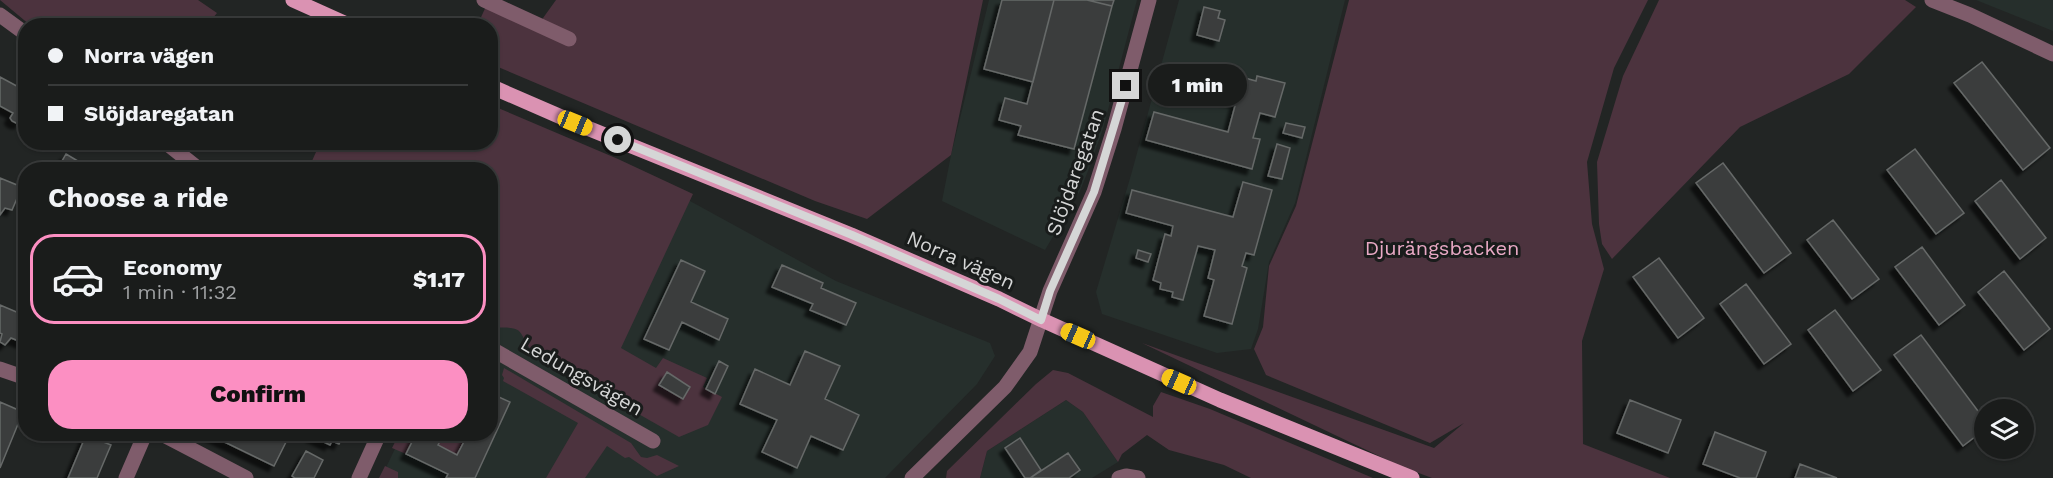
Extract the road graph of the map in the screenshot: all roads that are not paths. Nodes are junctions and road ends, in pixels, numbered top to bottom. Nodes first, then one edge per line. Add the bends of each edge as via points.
1 (293, 0) edge
2 (484, 0) edge
3 (1149, 0) edge
4 (1932, 0) edge
5 (0, 15) edge
6 (333, 18) edge
7 (18, 28) edge
8 (569, 39) dead end
9 (2053, 54) edge
10 (498, 89) edge
11 (175, 150) edge
12 (190, 162) edge
13 (1041, 320) junction
14 (498, 353) edge
15 (0, 369) edge
16 (18, 375) edge
17 (142, 441) edge
18 (175, 441) edge
19 (377, 441) edge
20 (653, 441) dead end
21 (126, 478) edge
22 (246, 478) edge
23 (359, 478) edge
24 (913, 478) edge
25 (1119, 478) edge
26 (1138, 478) edge
27 (1412, 478) edge

1 - 6 main road
2 - 8 street
3 - 13 street, Slöjdaregatan via 1094,192
4 - 9 street
5 - 7 street
10 - 13 main road, Norra vägen via 852,235
11 - 12 street
13 - 24 street, Slöjdaregatan via 1030,352 1005,387
13 - 27 main road, Norra vägen via 1220,400
14 - 20 street, Ledungsvägen
15 - 16 street
17 - 21 street
18 - 22 street
19 - 23 street
25 - 26 street

